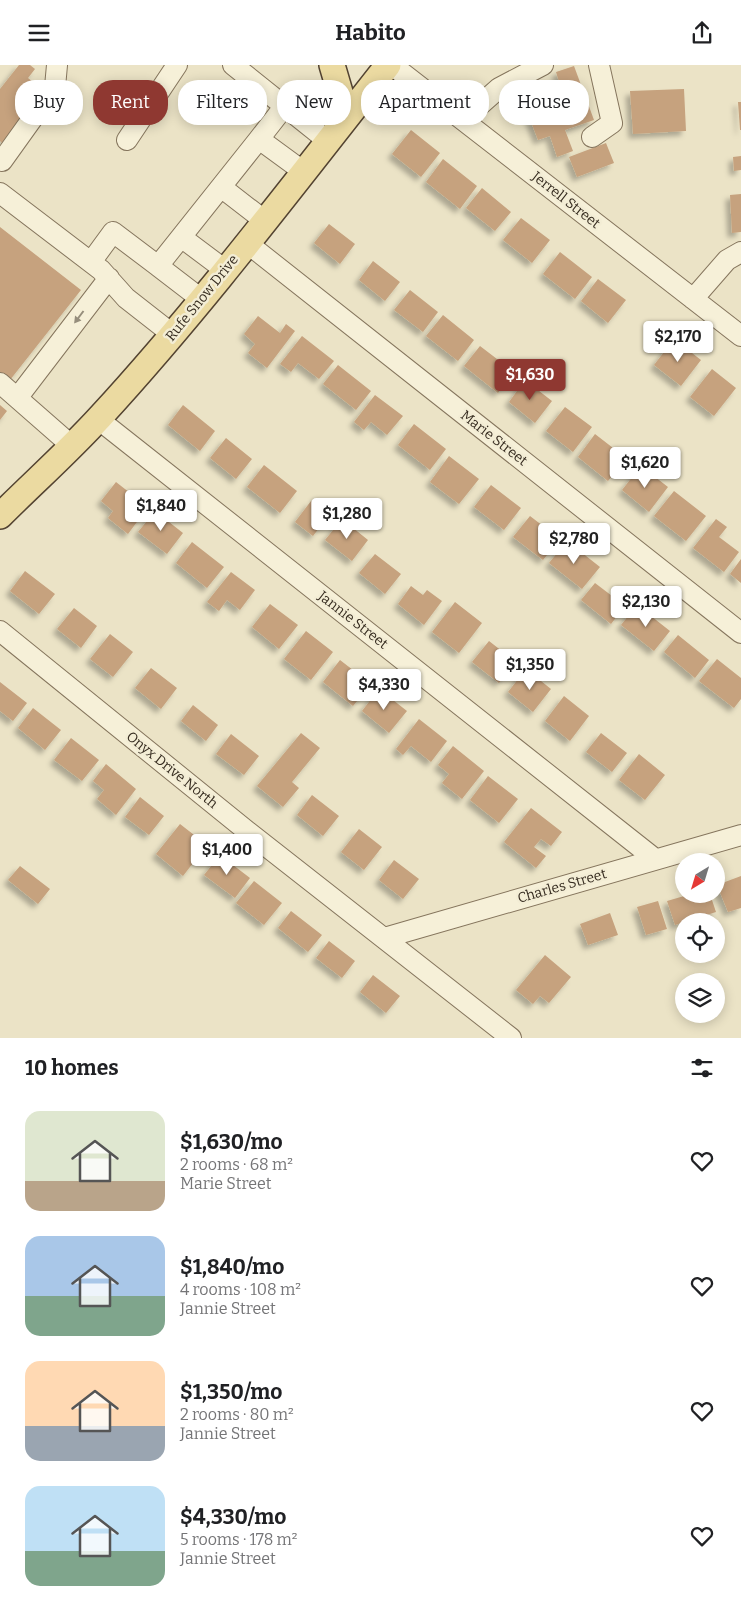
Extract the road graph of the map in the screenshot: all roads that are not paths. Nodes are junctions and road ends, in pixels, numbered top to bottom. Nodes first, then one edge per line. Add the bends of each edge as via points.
1 (58, 65) edge
2 (177, 65) edge
3 (233, 65) edge
4 (332, 65) edge
5 (390, 65) edge
6 (543, 65) edge
7 (599, 65) edge
8 (410, 80) edge
9 (489, 97) edge
10 (277, 101) edge
11 (277, 116) edge
12 (321, 125) edge
13 (469, 125) edge
14 (335, 132) junction
15 (592, 137) dead end
16 (259, 139) junction
17 (128, 140) dead end
18 (2, 161) dead end
19 (304, 172) junction
20 (221, 187) junction
21 (0, 193) edge
22 (265, 221) junction
23 (181, 237) junction
24 (247, 243) junction
25 (741, 252) edge
26 (91, 262) junction
27 (158, 266) junction
28 (225, 270) junction
29 (109, 278) junction
30 (201, 299) junction
31 (693, 299) junction
32 (172, 334) junction
33 (741, 336) edge
34 (0, 383) edge
35 (18, 397) junction
36 (98, 419) junction
37 (72, 446) junction
38 (1, 513) edge
39 (0, 631) edge
40 (741, 633) edge
41 (741, 835) edge
42 (655, 859) junction
43 (384, 938) junction
44 (511, 1038) edge

1 - 18 street via 55,87
2 - 17 street
3 - 10 street
4 - 14 main road via 342,99
5 - 8 street, Jerrell Street
5 - 14 main road, Rufe Snow Drive
6 - 9 street via 499,88
7 - 15 street via 612,123
11 - 16 street
12 - 14 street
13 - 31 street, Jerrell Street
14 - 19 main road, Rufe Snow Drive
16 - 19 street
16 - 20 street
19 - 22 main road, Rufe Snow Drive
20 - 22 street
20 - 23 street
21 - 26 street
22 - 24 main road, Rufe Snow Drive
23 - 27 street
23 - 28 street
24 - 28 main road, Rufe Snow Drive
24 - 40 street, Marie Street
25 - 31 street via 727,260
26 - 27 street via 113,232
26 - 29 street
27 - 30 street
28 - 30 main road, Rufe Snow Drive
29 - 32 street via 126,298
29 -> 35 street
30 - 32 main road, Rufe Snow Drive
31 - 33 street, Jerrell Street
32 - 36 main road, Rufe Snow Drive
34 - 35 street
35 - 37 street
36 - 37 main road, Rufe Snow Drive
36 - 42 street, Jannie Street
37 - 38 main road, Rufe Snow Drive
39 - 43 street, Onyx Drive North
41 - 42 street, Charles Street
42 - 43 street, Charles Street
43 - 44 street, Onyx Drive North

